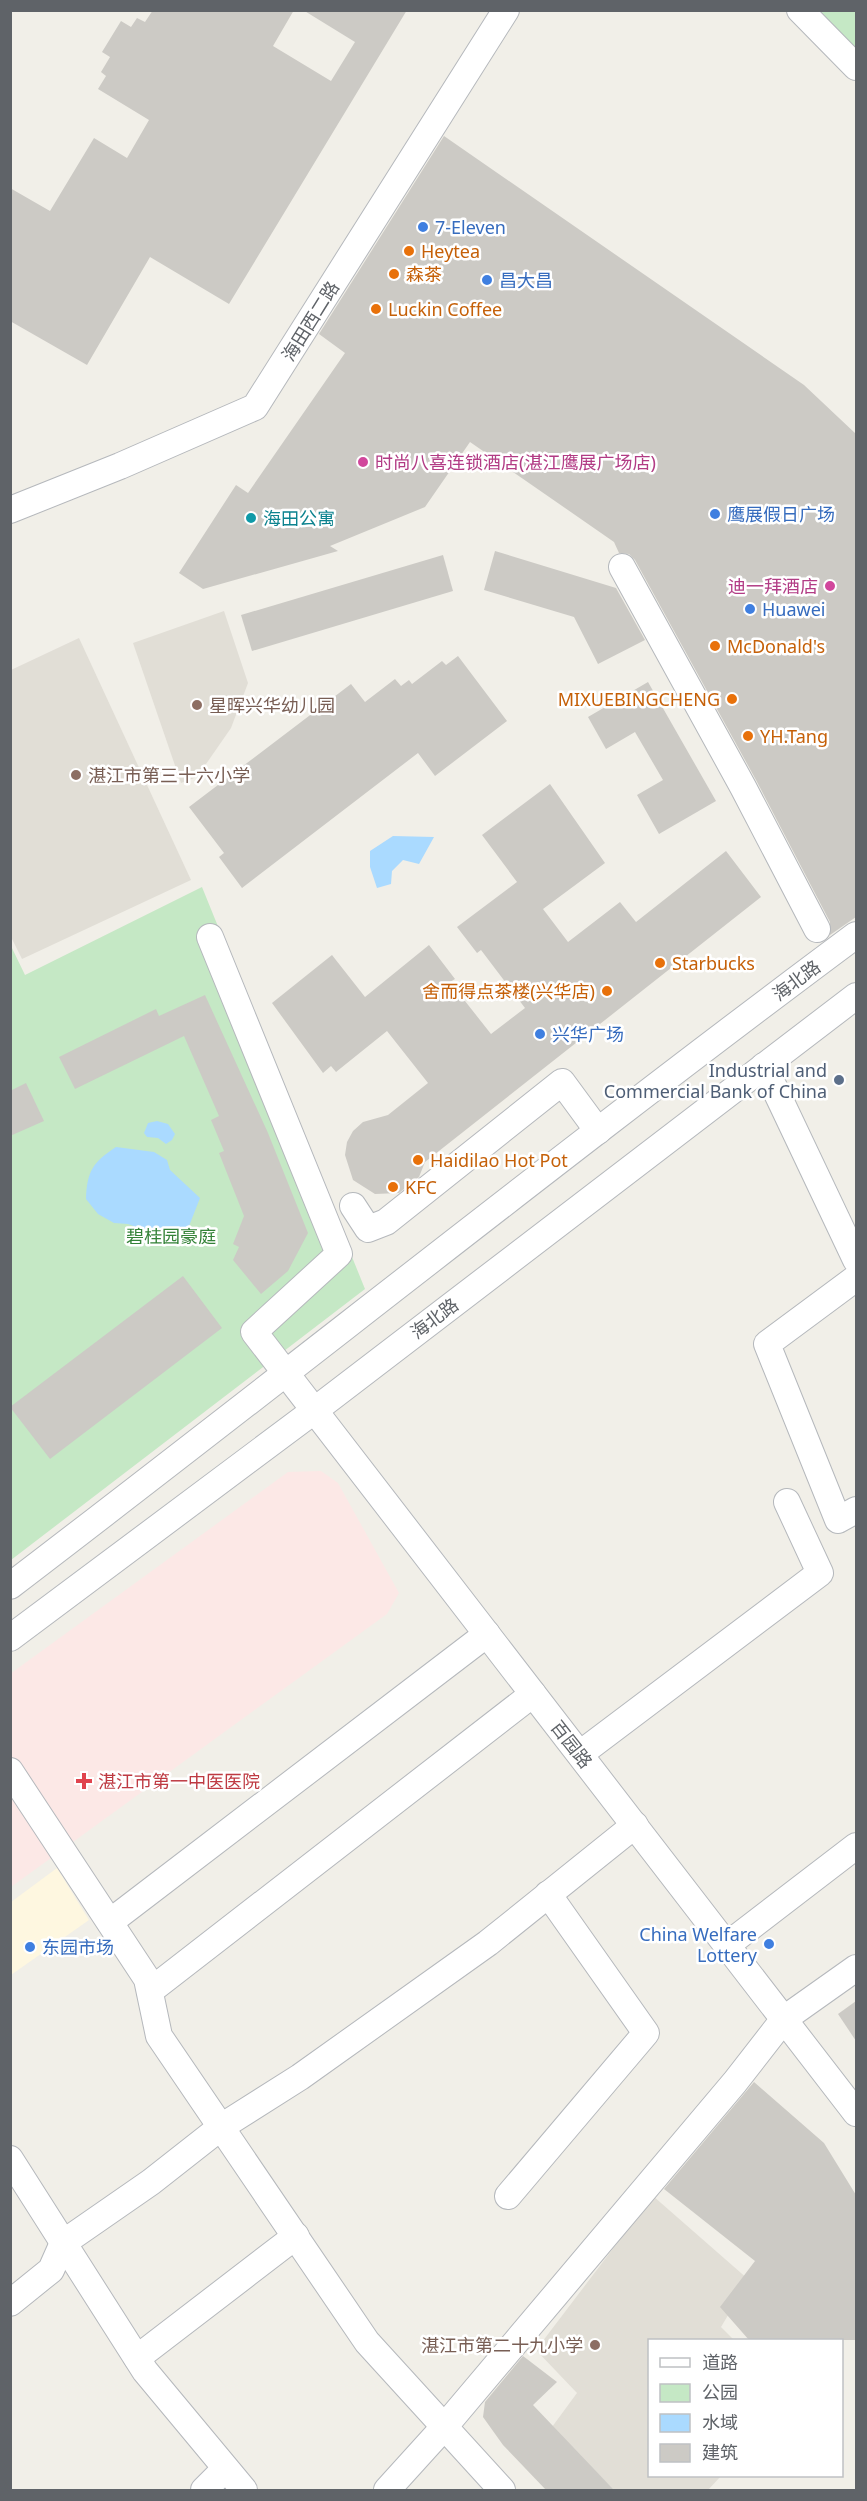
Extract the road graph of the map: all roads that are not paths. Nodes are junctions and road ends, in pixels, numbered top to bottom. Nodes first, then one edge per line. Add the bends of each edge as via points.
1 (506, 10) edge
2 (803, 11) edge
3 (856, 67) edge
4 (10, 510) edge
5 (622, 567) dead end
6 (776, 890) dead end
7 (817, 929) junction
8 (856, 935) edge
9 (210, 937) dead end
10 (831, 954) junction
11 (856, 996) edge
12 (764, 1066) junction
13 (598, 1131) junction
14 (353, 1206) dead end
15 (856, 1260) edge
16 (856, 1278) edge
17 (286, 1375) junction
18 (315, 1410) junction
19 (788, 1502) dead end
20 (856, 1510) edge
21 (10, 1586) edge
22 (487, 1634) junction
23 (10, 1638) edge
24 (533, 1694) junction
25 (580, 1754) junction
26 (10, 1771) edge
27 (634, 1826) junction
28 (856, 1846) edge
29 (548, 1894) junction
30 (110, 1923) junction
31 (727, 1945) junction
32 (856, 1968) edge
33 (150, 1991) junction
34 (784, 2019) junction
35 (856, 2113) edge
36 (221, 2127) junction
37 (10, 2159) edge
38 (508, 2196) dead end
39 (296, 2236) junction
40 (63, 2243) junction
41 (10, 2303) edge
42 (137, 2358) junction
43 (445, 2426) junction
44 (225, 2469) junction
45 (204, 2490) edge
46 (244, 2490) edge
47 (387, 2490) edge
48 (502, 2490) edge

1 - 4 street, 海田西二路 via 255,407
2 - 3 street
5 - 7 street
6 - 7 street
7 - 10 street
8 - 10 street, 海北路
9 - 17 street, 百园路 via 339,1254 254,1332
10 - 13 street, 海北路
11 - 12 street, 海北路
12 - 15 street
12 - 18 street, 海北路
13 - 14 street via 562,1082 386,1222 368,1228
13 - 17 street, 海北路
16 - 20 street via 767,1344 838,1520
17 - 18 street, 百园路
17 - 21 street, 海北路
18 - 22 street, 百园路
18 - 23 street, 海北路
19 - 25 street via 820,1573
22 - 24 street, 百园路
22 - 30 street
24 - 25 street, 百园路
24 - 33 street
25 - 27 street, 百园路
26 - 30 street
27 - 29 street
27 - 31 street, 百园路
28 - 31 street
29 - 36 street via 488,1943 309,2071
29 - 38 street via 646,2033
30 - 33 street via 147,1979
31 - 34 street, 百园路
32 - 34 street
33 - 36 street via 159,2036
34 - 35 street, 百园路
34 - 43 street
36 - 39 street
36 - 40 street
37 - 40 street
39 - 42 street
39 - 43 street via 368,2342
40 - 41 street via 51,2270
40 - 42 street
42 - 44 street
43 - 47 street
43 - 48 street
44 - 45 street
44 - 46 street

